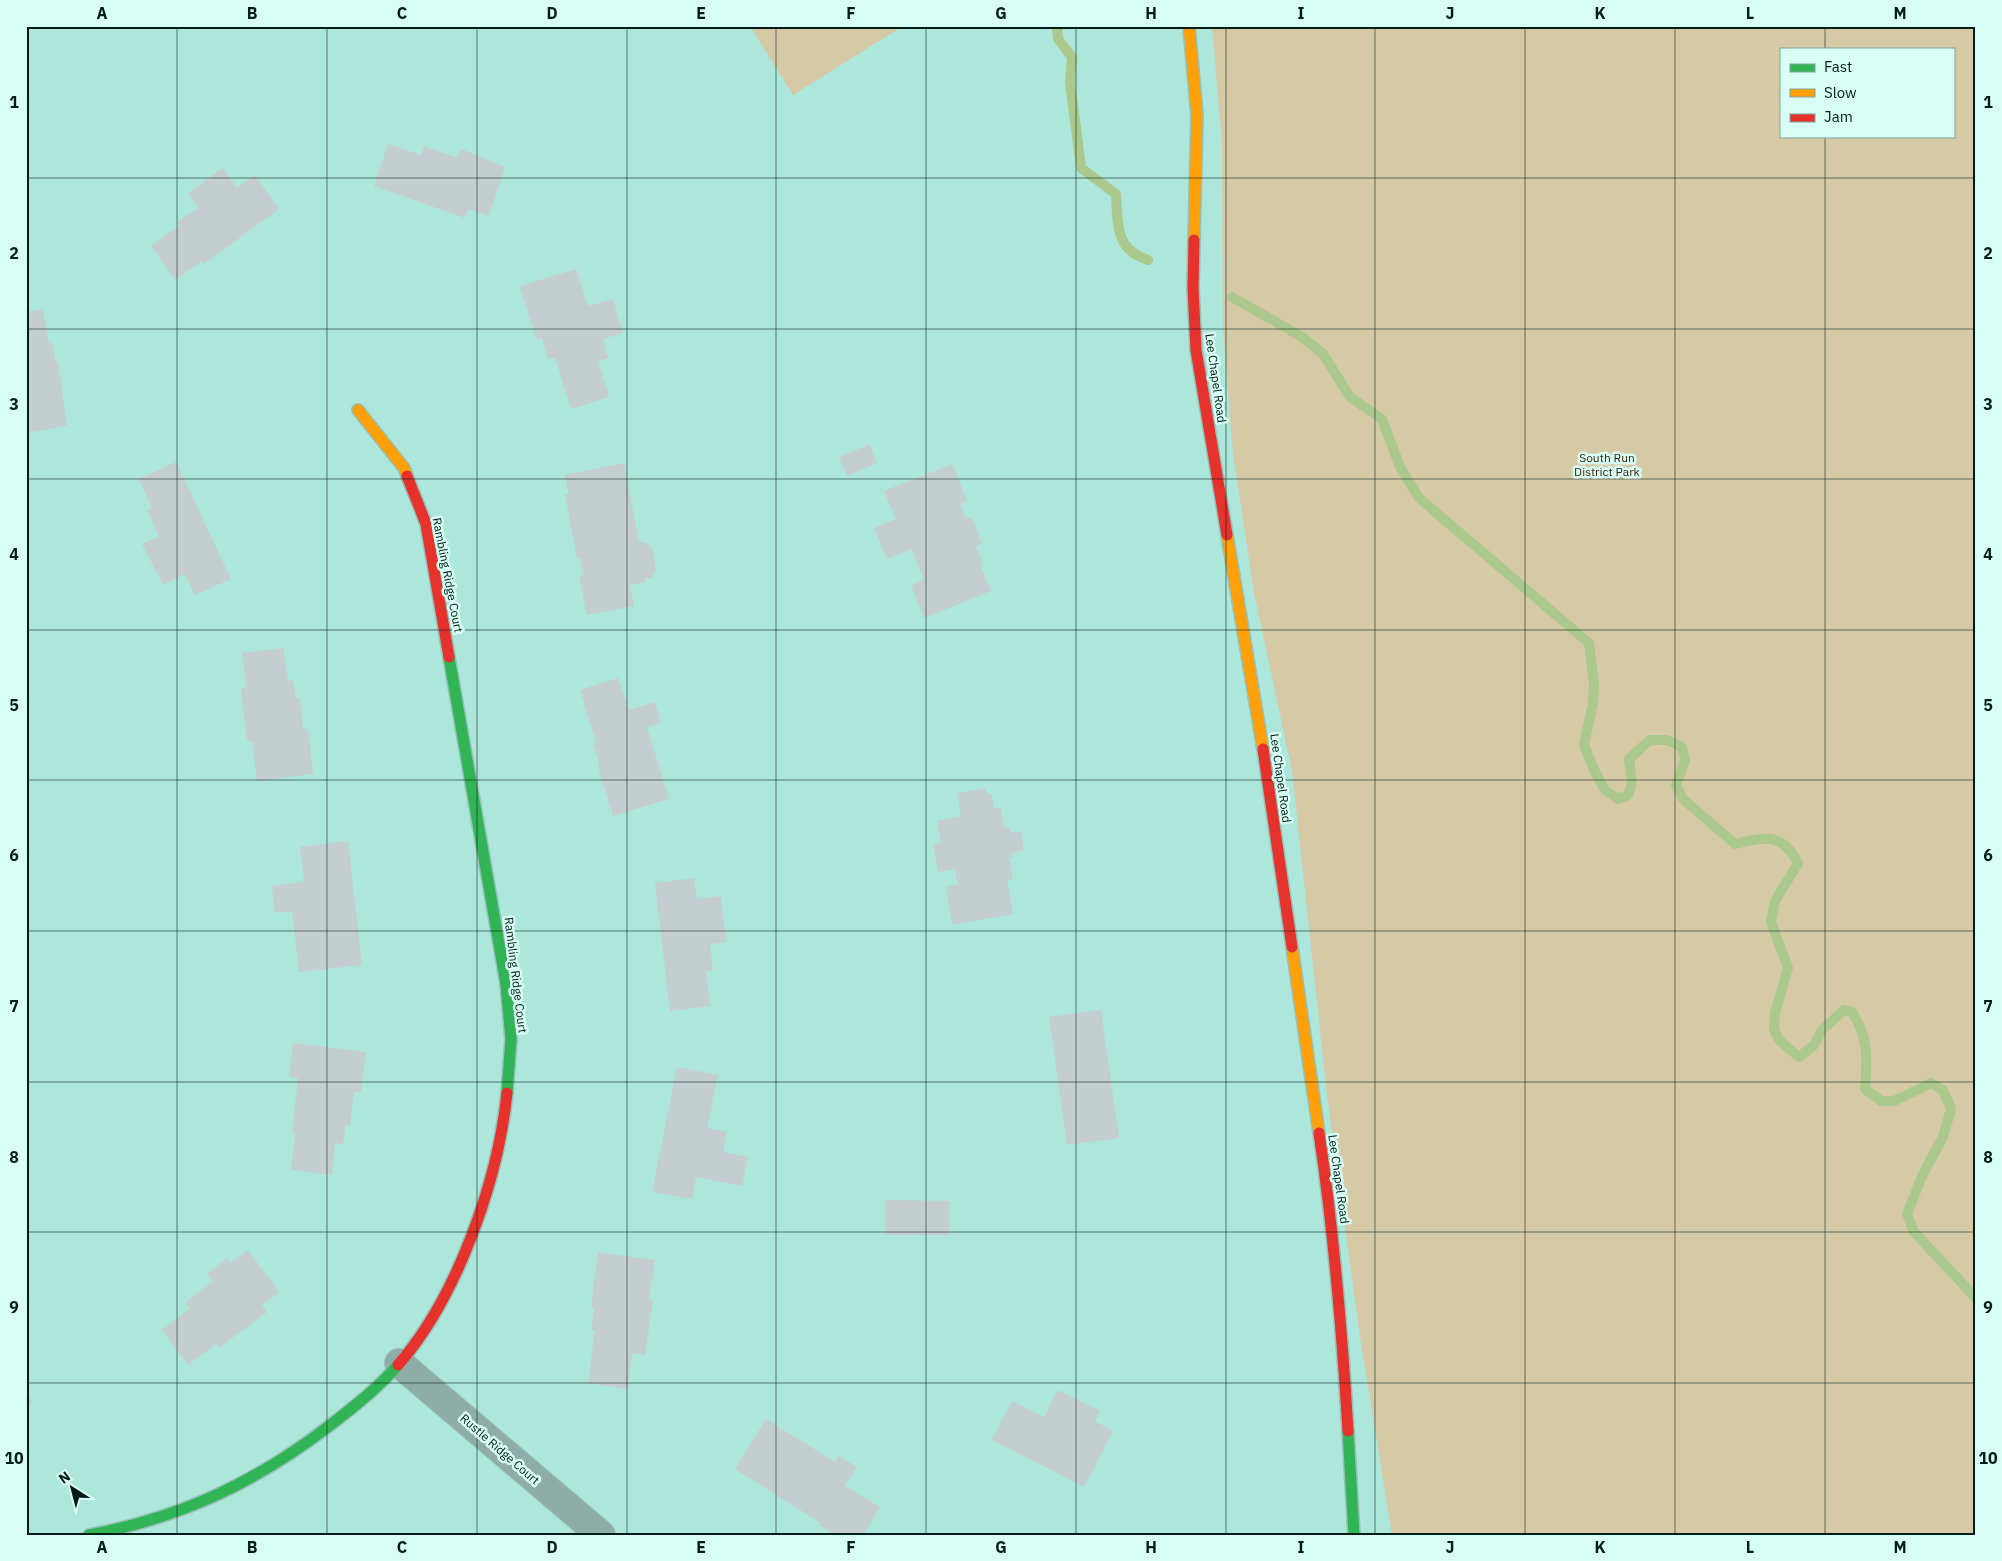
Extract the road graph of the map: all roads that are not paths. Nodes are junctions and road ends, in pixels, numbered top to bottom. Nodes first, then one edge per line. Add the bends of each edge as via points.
1 (1189, 26) edge
2 (358, 410) dead end
3 (399, 1363) junction
4 (89, 1535) edge
5 (601, 1535) edge
6 (1354, 1535) edge

1 - 6 main road, Lee Chapel Road via 1197,114 1193,288 1196,350 1257,712 1329,1201 1342,1317
2 - 3 main road, Rambling Ridge Court via 404,468 426,524 502,956 511,1024 505,1115 483,1206 464,1252 429,1320
3 - 4 main road, Rambling Ridge Court via 360,1402 266,1472 192,1508 120,1530
3 - 5 street, Rustle Ridge Court

